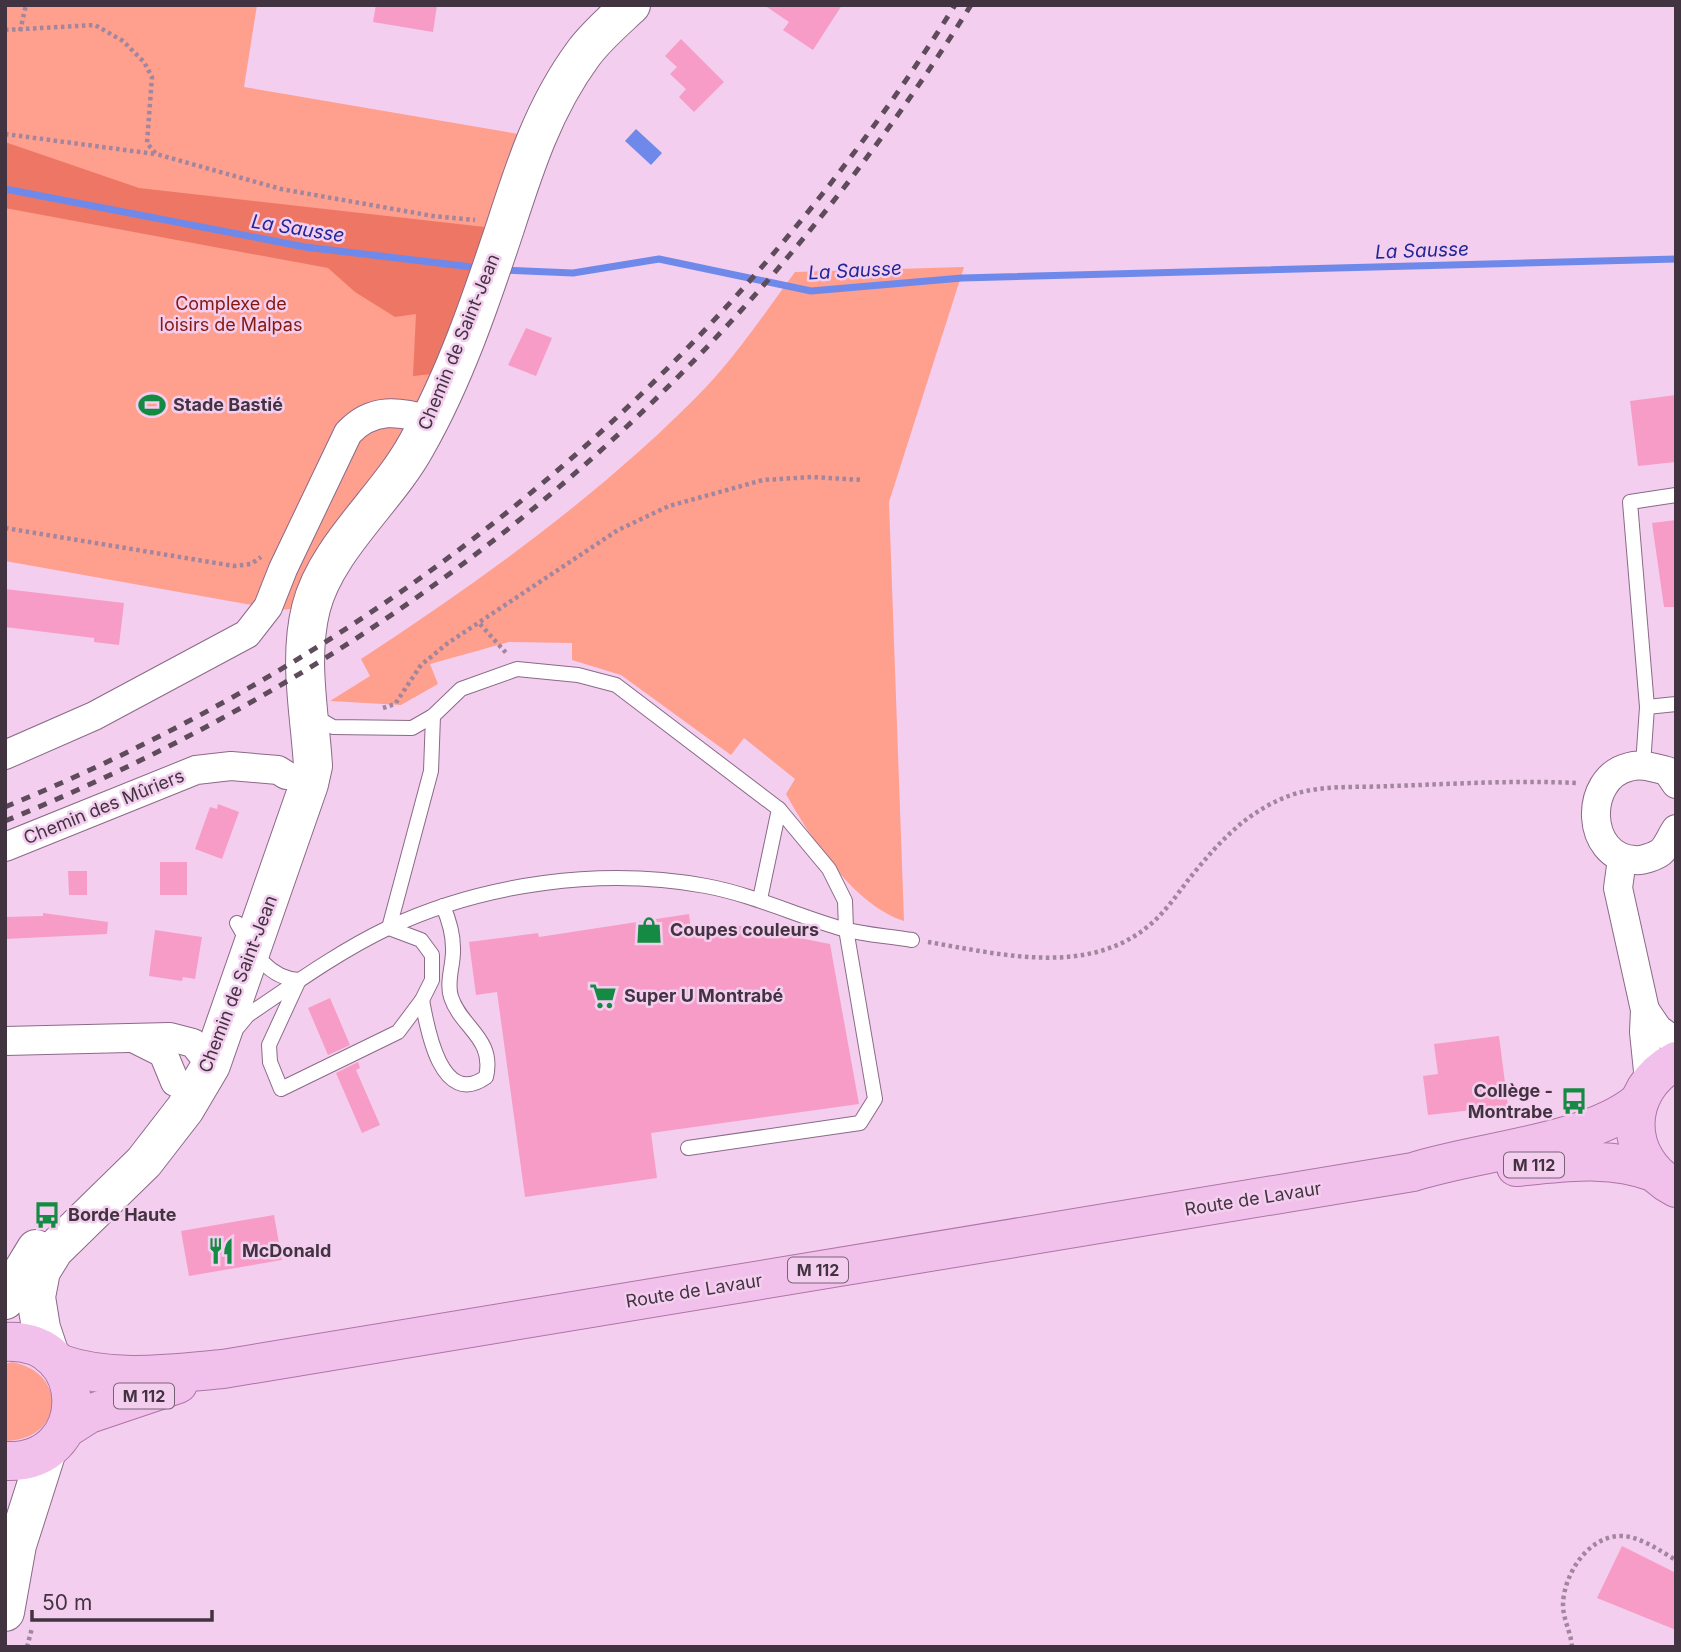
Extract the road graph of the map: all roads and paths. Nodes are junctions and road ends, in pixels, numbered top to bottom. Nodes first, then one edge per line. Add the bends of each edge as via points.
1 (26, 5) edge
2 (631, 5) edge
3 (5, 30) edge
4 (20, 31) junction
5 (5, 134) edge
6 (156, 154) junction
7 (490, 234) junction
8 (430, 420) junction
9 (863, 481) dead end
10 (1676, 495) edge
11 (5, 528) edge
12 (264, 554) dead end
13 (480, 624) junction
14 (517, 668) junction
15 (1676, 704) edge
16 (370, 707) dead end
17 (1647, 707) junction
18 (433, 716) junction
19 (308, 733) junction
20 (5, 755) edge
21 (1643, 765) junction
22 (1676, 784) edge
23 (1601, 792) junction
24 (779, 809) junction
25 (1676, 829) edge
26 (18, 843) edge
27 (1622, 859) junction
28 (760, 899) junction
29 (443, 906) junction
30 (389, 928) junction
31 (846, 929) junction
32 (245, 936) junction
33 (912, 940) joint
34 (299, 980) junction
35 (422, 1000) junction
36 (1645, 1010) junction
37 (135, 1040) junction
38 (5, 1041) edge
39 (1676, 1042) edge
40 (202, 1054) junction
41 (175, 1082) junction
42 (1648, 1083) edge
43 (688, 1148) dead end
44 (1413, 1172) junction
45 (1664, 1180) edge
46 (5, 1300) edge
47 (5, 1342) edge
48 (54, 1359) junction
49 (223, 1369) junction
50 (57, 1439) junction
51 (5, 1461) edge
52 (5, 1498) edge
53 (17, 1545) junction
54 (1676, 1560) edge
55 (5, 1612) edge
56 (1572, 1647) edge

1 - 4 path
2 - 7 street, Chemin de Saint-Jean via 583,53 552,103
3 - 4 path
4 - 6 path via 95,25 124,41 152,77 147,142
5 - 6 path
6 - 7 path via 281,189 433,216
7 - 8 street, Chemin de Saint-Jean via 486,282
8 - 19 street, Chemin de Saint-Jean via 397,476 319,587 309,621
8 - 20 street via 386,412 358,422 348,433 268,607 247,634 94,716
9 - 13 path via 764,480 669,506 618,530
10 - 17 lane via 1630,502
11 - 12 path via 234,566 251,564
13 - 14 path
13 - 16 path via 421,664 395,704
14 - 18 lane via 461,689
14 - 24 lane via 616,685
15 - 17 lane
17 - 21 lane
18 - 19 lane via 412,728
18 - 30 lane via 431,771
19 - 26 street, Chemin des Mûriers via 278,770 231,766 197,770
19 - 32 street, Chemin de Saint-Jean via 309,784
21 - 22 street via 1667,771
21 - 23 street via 1616,774
23 - 27 street via 1595,813 1598,834 1605,847
23 - 33 path via 1577,783 1539,781 1338,788 1288,796 1247,817 1230,832 1152,923 1123,942 1083,955 1033,960
24 - 28 lane
24 - 31 lane via 829,869 845,901
25 - 27 street via 1661,852 1640,861
27 - 36 street via 1618,888
28 - 29 lane via 648,879 579,880
28 - 31 lane
29 - 30 lane
29 - 35 lane via 454,949 451,998 481,1040 489,1063 486,1077 465,1086 444,1070 430,1045
30 - 34 lane
30 - 35 lane via 421,940 432,956 432,980
31 - 33 lane
31 - 43 lane via 875,1098 860,1123
32 - 34 lane via 267,969 288,980
32 - 40 street, Chemin de Saint-Jean
34 - 35 lane via 269,1045 270,1062 281,1089 398,1032
34 - 40 lane
36 - 39 street via 1658,1029
36 - 42 street
37 - 38 street
37 - 40 street via 170,1037
37 - 41 street via 163,1053
40 - 41 street, Chemin de Saint-Jean
40 - 48 street, Chemin de Saint-Jean via 185,1109 144,1162 54,1250 41,1271 36,1297 41,1328
41 - 46 street, Chemin de Saint-Jean via 139,1142 45,1235
42 - 44 main road, Route de Lavaur / M 112 via 1621,1116 1571,1125
42 - 45 main road via 1634,1121 1636,1139 1642,1157
44 - 45 main road, Route de Lavaur / M 112 via 1591,1160 1632,1164
44 - 49 main road, Route de Lavaur / M 112
47 - 48 main road, Route de Lavaur via 27,1343
48 - 49 main road, Route de Lavaur / M 112 via 82,1371 112,1374
48 - 50 main road via 68,1377 72,1394 72,1412
49 - 50 main road, Route de Lavaur / M 112 via 89,1414
50 - 51 main road, Route de Lavaur via 33,1458
50 - 53 street
52 - 53 street
53 - 55 street
54 - 56 path via 1623,1536 1592,1546 1567,1584 1564,1619

